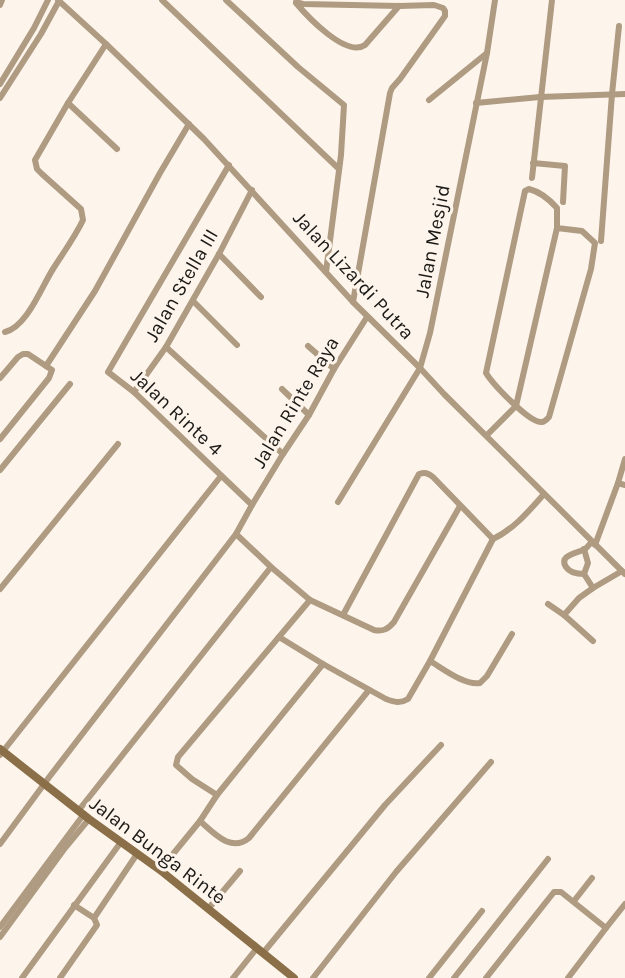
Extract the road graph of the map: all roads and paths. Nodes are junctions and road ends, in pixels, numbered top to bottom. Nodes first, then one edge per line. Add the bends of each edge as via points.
1 (2, 0) edge
2 (162, 0) edge
3 (226, 0) edge
4 (495, 0) edge
5 (552, 0) edge
6 (46, 1) edge
7 (59, 1) edge
8 (295, 1) edge
9 (428, 3) edge
10 (0, 5) edge
11 (399, 6) junction
12 (619, 26) dead end
13 (34, 28) junction
14 (41, 34) junction
15 (106, 44) junction
16 (487, 52) junction
17 (0, 84) edge
18 (612, 94) junction
19 (625, 94) edge
20 (540, 97) junction
21 (0, 98) edge
22 (429, 100) dead end
23 (476, 103) junction
24 (68, 104) junction
25 (189, 124) junction
26 (117, 149) dead end
27 (533, 163) junction
28 (229, 165) junction
29 (339, 169) junction
30 (532, 177) dead end
31 (252, 190) junction
32 (563, 202) dead end
33 (557, 228) junction
34 (601, 240) dead end
35 (219, 254) junction
36 (326, 272) junction
37 (261, 297) dead end
38 (193, 301) junction
39 (353, 302) junction
40 (367, 316) junction
41 (5, 332) dead end
42 (237, 345) dead end
43 (308, 346) dead end
44 (166, 347) junction
45 (46, 366) junction
46 (420, 368) junction
47 (334, 369) junction
48 (1, 375) edge
49 (70, 384) dead end
50 (282, 389) dead end
51 (134, 392) junction
52 (516, 406) junction
53 (309, 415) junction
54 (487, 435) junction
55 (0, 439) edge
56 (118, 444) dead end
57 (283, 454) junction
58 (625, 459) edge
59 (0, 470) edge
60 (221, 476) junction
61 (622, 484) edge
62 (544, 494) junction
63 (338, 502) dead end
64 (252, 505) junction
65 (460, 506) junction
66 (236, 534) junction
67 (493, 539) junction
68 (593, 543) junction
69 (584, 549) junction
70 (271, 567) junction
71 (623, 573) edge
72 (584, 574) junction
73 (593, 588) junction
74 (0, 589) edge
75 (310, 600) junction
76 (548, 604) dead end
77 (344, 615) junction
78 (564, 615) junction
79 (512, 634) dead end
80 (279, 637) junction
81 (593, 641) dead end
82 (430, 661) junction
83 (323, 664) junction
84 (369, 690) junction
85 (441, 744) dead end
86 (1, 752) edge
87 (491, 762) dead end
88 (45, 783) junction
89 (217, 795) junction
90 (84, 814) junction
91 (200, 821) junction
92 (121, 842) junction
93 (0, 844) edge
94 (137, 854) junction
95 (548, 860) dead end
96 (160, 870) junction
97 (240, 871) dead end
98 (592, 878) dead end
99 (573, 901) junction
100 (625, 904) edge
101 (20, 905) junction
102 (74, 905) junction
103 (208, 909) junction
104 (482, 911) dead end
105 (94, 918) junction
106 (0, 927) edge
107 (606, 928) junction
108 (0, 937) edge
109 (260, 951) junction
110 (22, 978) edge
111 (60, 978) edge
112 (233, 978) edge
113 (294, 978) edge
114 (313, 978) edge
115 (429, 978) edge
116 (454, 978) edge
117 (486, 978) edge
118 (568, 978) edge

1 - 10 street
2 - 29 street
3 - 29 street via 344,105
4 - 16 street, Jalan Mesjid
5 - 20 street
6 - 13 street
7 - 14 street
7 - 15 street, Jalan Lizardi Putra
8 - 11 street
8 - 11 street via 338,41 357,48
9 - 11 street
9 - 39 street via 443,8 445,16 390,93
12 - 18 street
13 - 14 street
13 - 17 street
14 - 21 street
15 - 24 street
15 - 25 street, Jalan Lizardi Putra
16 - 22 street
16 - 23 street, Jalan Mesjid
18 - 19 street
18 - 20 street
18 - 34 street
20 - 23 street
20 - 27 street
23 - 46 street, Jalan Mesjid
24 - 26 street
24 - 41 street via 35,160 42,174 81,209 83,220 40,294 19,324
25 - 28 street, Jalan Lizardi Putra
25 - 45 street via 95,291
27 - 30 street
27 - 32 street via 565,166
28 - 31 street, Jalan Lizardi Putra
28 - 51 street, Jalan Rinte 4 via 110,367 108,372
29 - 36 street
31 - 35 street, Jalan Stella III
31 - 36 street, Jalan Lizardi Putra
33 - 52 street
33 - 52 street via 582,231 594,243 591,269 549,417 538,422
33 - 52 street via 556,206 540,193 526,189 486,373
35 - 37 street
35 - 38 street, Jalan Stella III
36 - 39 street, Jalan Lizardi Putra
38 - 42 street
38 - 44 street, Jalan Stella III
39 - 40 street, Jalan Lizardi Putra
40 - 46 street, Jalan Lizardi Putra
40 - 47 street, Jalan Rinte Raya
43 - 47 street
44 - 51 street, Jalan Stella III
44 - 57 street
45 - 48 street via 23,354
45 - 55 street via 52,370 49,378
46 - 54 street, Jalan Lizardi Putra
46 - 63 street, Jalan Mesjid
47 - 53 street, Jalan Rinte Raya
49 - 59 street
50 - 53 street
51 - 60 street, Jalan Rinte 4
52 - 54 street
53 - 57 street, Jalan Rinte Raya
54 - 62 street, Jalan Lizardi Putra
56 - 74 street
57 - 64 street, Jalan Rinte Raya
58 - 61 street
60 - 64 street, Jalan Rinte 4
60 - 86 street
61 - 68 street
62 - 67 street via 522,518
62 - 68 street, Jalan Lizardi Putra
64 - 66 street, Jalan Rinte Raya
65 - 67 street
65 - 77 street via 390,627 374,630
65 - 77 street via 429,473 419,474
66 - 70 street
66 - 88 street, Jalan Rinte Raya
67 - 82 street
68 - 69 street
68 - 71 street, Jalan Lizardi Putra
69 - 72 street via 588,563
69 - 72 street via 568,555 564,561 567,569
70 - 75 street
70 - 90 street
71 - 73 street
72 - 73 street
73 - 78 street
75 - 77 street
75 - 80 street
76 - 78 street
78 - 81 street
79 - 82 street via 480,683 460,679
80 - 83 street
80 - 89 street via 176,762 186,774
82 - 84 street via 403,702 393,702
83 - 84 street
83 - 89 street
84 - 91 street via 244,843 226,841
85 - 109 street
86 - 88 street, Jalan Bunga Rinte
87 - 114 street via 396,872
88 - 90 street, Jalan Bunga Rinte
88 - 93 street, Jalan Rinte Raya
89 - 91 street
90 - 92 street, Jalan Bunga Rinte
90 - 101 street via 65,848
91 - 96 street
92 - 94 street, Jalan Bunga Rinte
92 - 102 street
94 - 96 street, Jalan Bunga Rinte
94 - 105 street
95 - 116 street
96 - 103 street, Jalan Bunga Rinte
97 - 103 street
98 - 99 street
99 - 107 street
99 - 117 street via 561,892 553,894
100 - 107 street
101 - 106 street
101 - 108 street
102 - 105 street
102 - 110 street
103 - 109 street, Jalan Bunga Rinte
104 - 115 street
105 - 111 street via 97,925
107 - 118 street
109 - 112 street
109 - 113 street, Jalan Bunga Rinte

